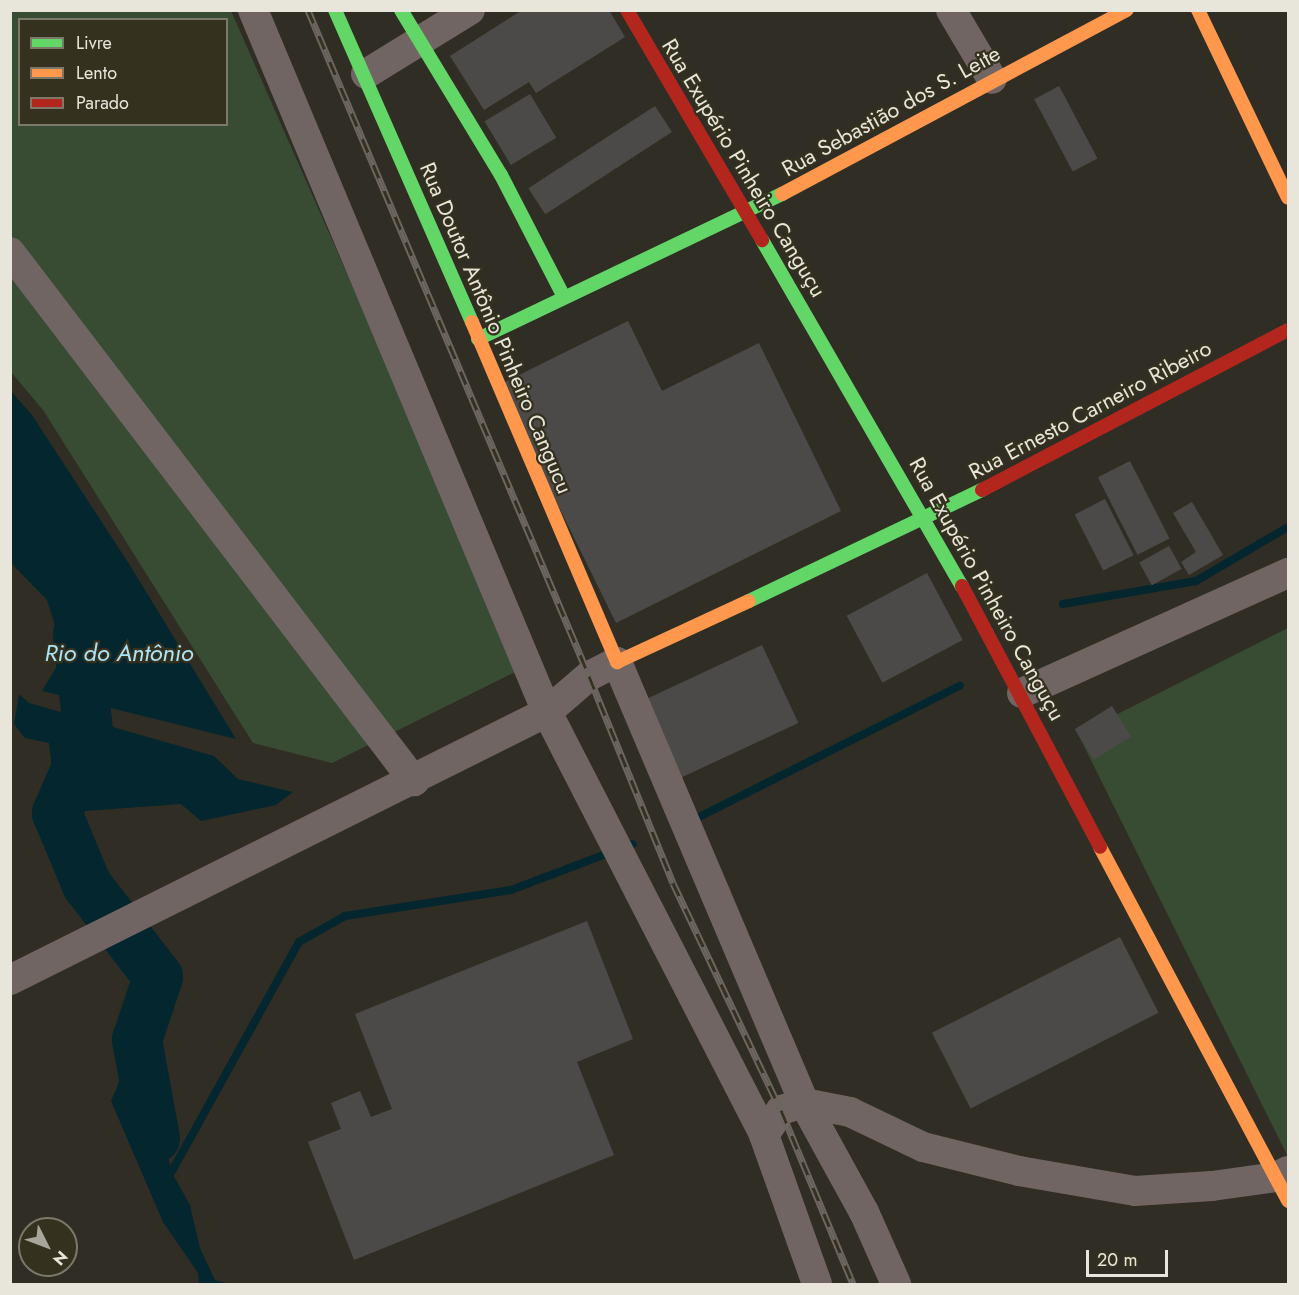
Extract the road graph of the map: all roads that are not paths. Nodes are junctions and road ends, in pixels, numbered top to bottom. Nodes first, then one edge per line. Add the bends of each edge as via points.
1 (253, 10) edge
2 (335, 10) edge
3 (401, 10) edge
4 (470, 10) edge
5 (627, 10) edge
6 (951, 10) edge
7 (1127, 10) edge
8 (1198, 10) edge
9 (419, 41) junction
10 (366, 74) junction
11 (992, 78) junction
12 (1288, 198) edge
13 (747, 213) junction
14 (10, 252) edge
15 (564, 297) junction
16 (1288, 330) edge
17 (478, 339) junction
18 (926, 519) junction
19 (1288, 573) edge
20 (617, 662) junction
21 (1022, 693) junction
22 (547, 712) junction
23 (414, 781) junction
24 (10, 980) edge
25 (804, 1103) junction
26 (764, 1135) junction
27 (1284, 1183) edge
28 (817, 1284) edge
29 (896, 1284) edge

1 - 22 street
2 - 10 street, Rua Doutor Antônio Pinheiro Cangucu
3 - 9 street
4 - 9 street
5 - 13 street, Rua Exupério Pinheiro Canguçu
6 - 11 street
7 - 11 street, Rua Sebastião dos S. Leite
8 - 12 street
9 - 10 street
9 - 15 street via 501,175
10 - 17 street, Rua Doutor Antônio Pinheiro Cangucu
11 - 13 street, Rua Sebastião dos S. Leite
13 - 15 street, Rua Sebastião dos S. Leite
13 - 18 street, Rua Exupério Pinheiro Canguçu
14 - 23 street
15 - 17 street, Rua Sebastião dos S. Leite
16 - 18 street, Rua Ernesto Carneiro Ribeiro
17 - 20 street, Rua Doutor Antônio Pinheiro Cangucu
18 - 20 street, Rua Ernesto Carneiro Ribeiro
18 - 21 street, Rua Exupério Pinheiro Canguçu
19 - 21 street
20 - 22 street via 589,676
20 - 25 street
21 - 27 street, Rua Exupério Pinheiro Canguçu
22 - 23 street
22 - 26 street
23 - 24 street
25 - 26 street via 781,1110
25 - 27 street via 850,1112 923,1147 1019,1171 1135,1191
25 - 29 street via 864,1212
26 - 28 street

